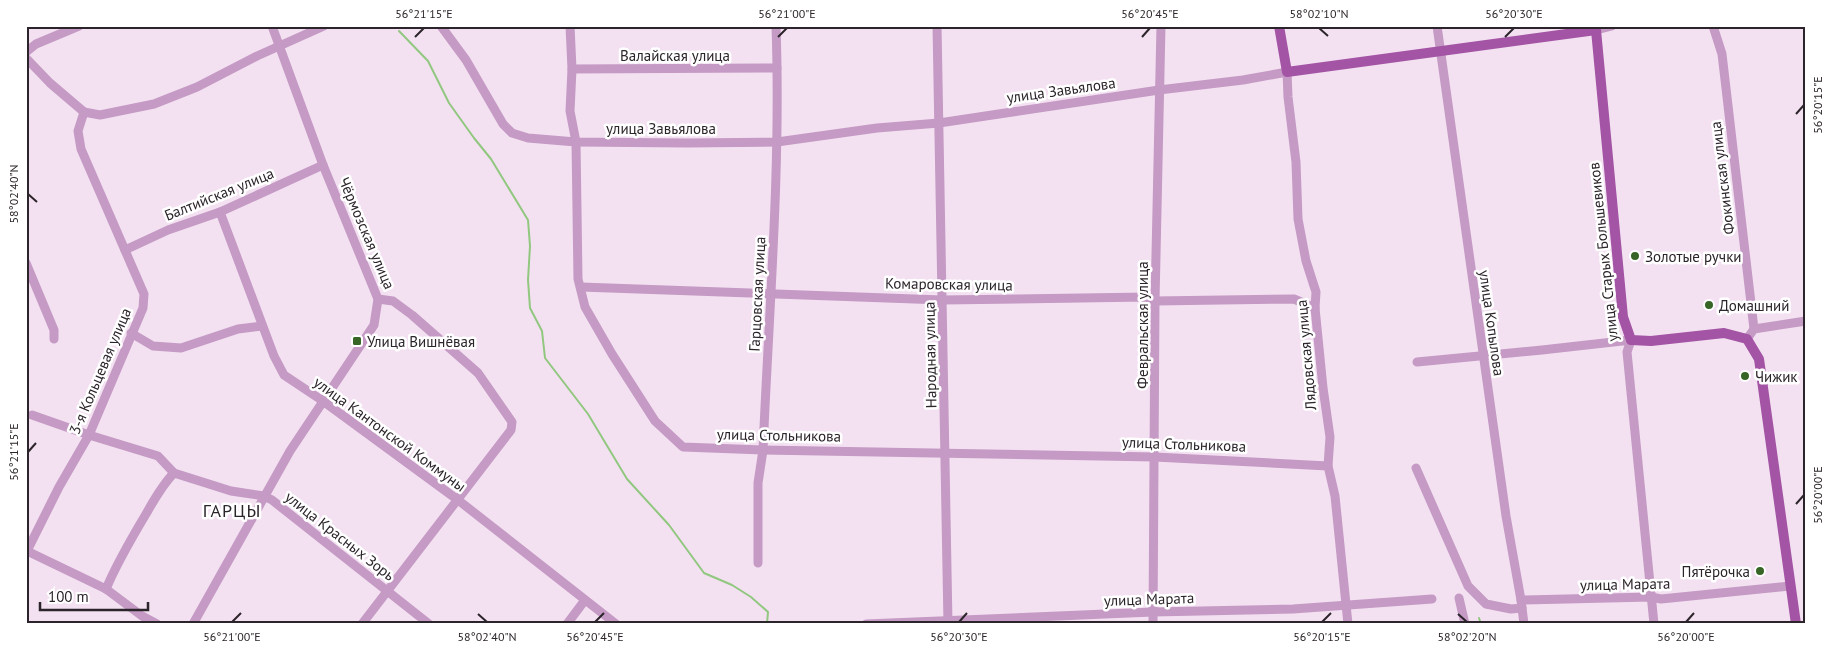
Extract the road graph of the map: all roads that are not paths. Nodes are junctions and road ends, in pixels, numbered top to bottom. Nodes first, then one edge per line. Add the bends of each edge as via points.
1 (79, 26) edge
2 (272, 26) edge
3 (324, 26) edge
4 (440, 26) edge
5 (570, 26) edge
6 (776, 26) edge
7 (937, 26) edge
8 (1161, 26) edge
9 (1279, 26) edge
10 (1436, 26) edge
11 (1612, 26) edge
12 (1713, 26) edge
13 (1596, 28) edge
14 (280, 46) junction
15 (1439, 50) junction
16 (26, 52) edge
17 (26, 58) edge
18 (777, 68) junction
19 (572, 69) junction
20 (1287, 72) junction
21 (1159, 90) junction
22 (84, 112) junction
23 (938, 123) junction
24 (576, 142) junction
25 (777, 142) junction
26 (324, 165) junction
27 (220, 212) junction
28 (125, 250) junction
29 (26, 263) edge
30 (581, 287) junction
31 (770, 295) junction
32 (378, 299) junction
33 (942, 300) junction
34 (1156, 301) junction
35 (1315, 308) junction
36 (1806, 321) edge
37 (262, 326) junction
38 (1754, 329) junction
39 (131, 333) junction
40 (54, 338) dead end
41 (1747, 339) junction
42 (1631, 340) junction
43 (1483, 356) junction
44 (1417, 362) dead end
45 (323, 402) junction
46 (32, 415) dead end
47 (89, 436) junction
48 (763, 450) junction
49 (946, 452) junction
50 (1155, 457) junction
51 (1328, 466) junction
52 (1416, 468) dead end
53 (174, 473) junction
54 (264, 496) junction
55 (458, 500) junction
56 (27, 551) edge
57 (758, 563) dead end
58 (1790, 586) junction
59 (106, 590) junction
60 (388, 591) junction
61 (1651, 597) junction
62 (1459, 598) dead end
63 (1432, 599) dead end
64 (585, 600) junction
65 (1522, 604) junction
66 (1347, 605) junction
67 (1153, 612) junction
68 (948, 622) edge
69 (158, 624) edge
70 (193, 624) edge
71 (362, 624) edge
72 (430, 624) edge
73 (567, 624) edge
74 (616, 624) edge
75 (866, 624) edge
76 (1153, 624) edge
77 (1348, 624) edge
78 (1465, 624) edge
79 (1524, 624) edge
80 (1654, 624) edge
81 (1796, 624) edge

1 - 16 street via 36,44
2 - 14 street, Чёрмозская улица
3 - 14 street
4 - 24 street, улица Завьялова via 466,60 503,124 512,133 528,138
5 - 19 street, улица Стольникова
6 - 18 street, Гарцовская улица
7 - 23 street, Народная улица
8 - 21 street, Февральская улица
9 - 20 main road, Лядовская улица
10 - 15 street, улица Копылова
11 - 13 street, улица Завьялова
12 - 38 street, Фокинская улица via 1722,54
13 - 15 main road, улица Завьялова
13 - 42 main road, улица Старых Большевиков via 1623,317
14 - 22 street via 197,87 154,104 100,115
14 - 26 street, Чёрмозская улица
15 - 20 main road, улица Завьялова
15 - 43 street, улица Копылова
17 - 22 street
18 - 19 street, Валайская улица
18 - 25 street, Гарцовская улица
19 - 24 street, улица Стольникова via 570,111
20 - 21 street, улица Завьялова
20 - 35 street, Лядовская улица via 1298,219 1316,292
21 - 23 street, улица Завьялова
21 - 34 street, Февральская улица
22 - 28 street, 3-я Кольцевая улица via 78,131 81,149
23 - 25 street, улица Завьялова
23 - 33 street, Народная улица
24 - 25 street, улица Завьялова
24 - 30 street, улица Стольникова via 578,279
25 - 31 street, Гарцовская улица
26 - 27 street, Балтийская улица
26 - 32 street, Чёрмозская улица
27 - 28 street, Балтийская улица via 168,230
27 - 37 street, улица Кантонской Коммуны
28 - 39 street, 3-я Кольцевая улица via 144,294 142,308
29 - 40 street via 54,330
30 - 31 street, Комаровская улица
30 - 48 street, улица Стольникова via 585,307 617,361 656,421 683,447
31 - 33 street, Комаровская улица
31 - 48 street, Гарцовская улица
32 - 45 street via 374,326
32 - 55 street, Чёрмозская улица via 393,301 412,314 478,373 512,422 511,430
33 - 34 street, Комаровская улица via 1146,297
33 - 49 street, Народная улица
34 - 35 street, Комаровская улица via 1294,300
34 - 50 street, Февральская улица
35 - 51 street, Лядовская улица via 1330,437
36 - 38 street
37 - 39 street via 238,329 181,348 153,346
37 - 45 street, улица Кантонской Коммуны via 284,375
38 - 41 street
39 - 47 street, 3-я Кольцевая улица
41 - 42 main road via 1724,333
41 - 58 main road via 1759,359
42 - 43 street
42 - 61 street, улица Старых Большевиков via 1627,352
43 - 44 street
43 - 65 street, улица Копылова
45 - 54 street
45 - 55 street, улица Кантонской Коммуны
46 - 47 street, улица Красных Зорь
47 - 53 street, улица Красных Зорь via 158,456
47 - 56 street, 3-я Кольцевая улица
48 - 49 street, улица Стольникова
48 - 57 street, Гарцовская улица via 758,483
49 - 50 street, улица Стольникова
49 - 68 street, Народная улица
50 - 51 street, улица Стольникова
50 - 67 street, Февральская улица
51 - 66 street, Лядовская улица via 1335,496
52 - 65 street, улица Марата via 1468,586 1486,604 1510,608
53 - 54 street, улица Красных Зорь via 231,491
53 - 59 street via 137,529
54 - 60 street, улица Красных Зорь
54 - 70 street
55 - 60 street
55 - 64 street, улица Кантонской Коммуны
56 - 59 street
58 - 61 street, улица Марата via 1661,599
58 - 81 main road
59 - 69 street
60 - 71 street
60 - 72 street, улица Красных Зорь
61 - 65 street, улица Марата
61 - 80 street, улица Старых Большевиков
62 - 78 street
63 - 66 street, улица Марата
64 - 73 street
64 - 74 street, улица Кантонской Коммуны
65 - 79 street, улица Копылова
66 - 67 street, улица Марата
66 - 77 street, Лядовская улица
67 - 68 street, улица Марата
67 - 76 street, Февральская улица
68 - 75 street, улица Марата

